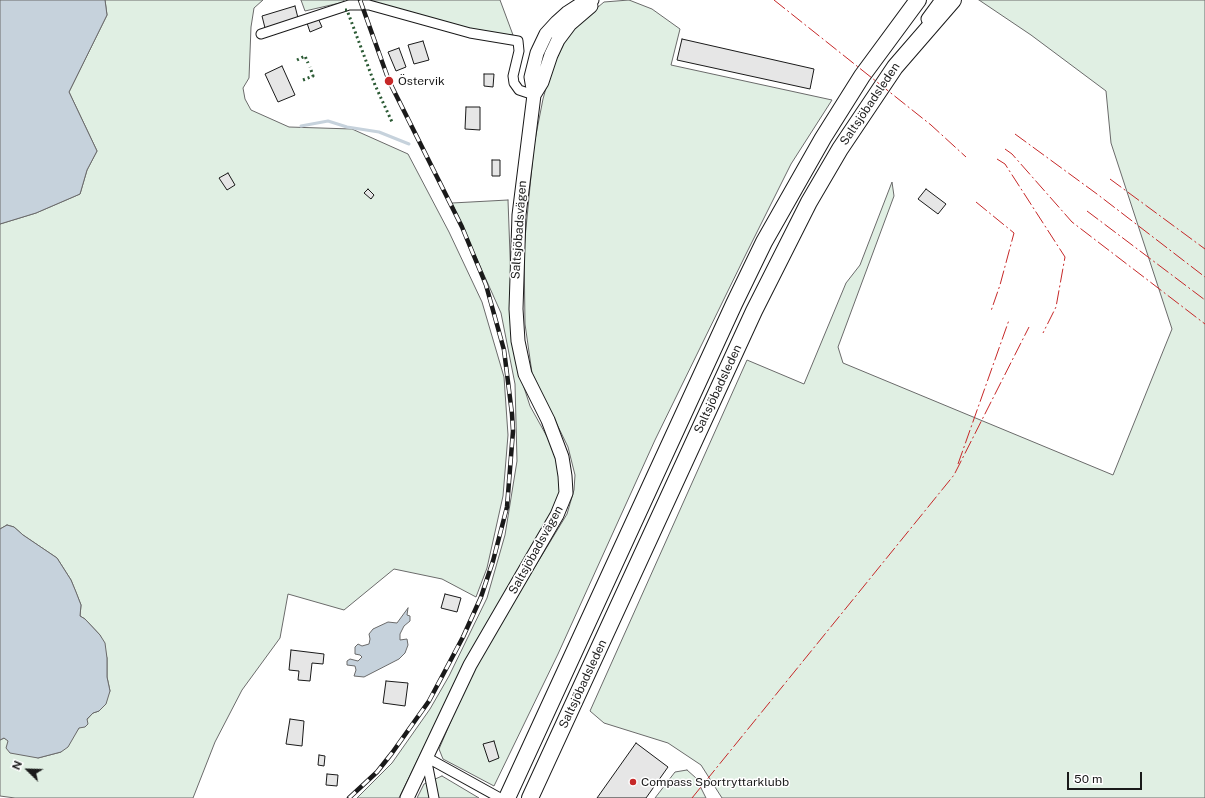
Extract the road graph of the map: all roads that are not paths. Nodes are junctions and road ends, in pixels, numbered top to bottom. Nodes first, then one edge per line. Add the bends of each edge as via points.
1 (592, 0) edge
2 (598, 0) edge
3 (918, 0) edge
4 (942, 0) edge
5 (953, 0) edge
6 (261, 34) dead end
7 (895, 66) junction
8 (534, 95) junction
9 (426, 757) junction
10 (407, 798) edge
11 (434, 798) edge
12 (500, 798) edge
13 (507, 798) edge
14 (530, 798) edge

1 - 8 street, Saltsjöbadsvägen via 567,13 546,34 536,54 531,77
2 - 8 street, Saltsjöbadsvägen via 570,24 558,40 542,82
3 - 13 highway, Saltsjöbadsleden via 862,76 822,138 764,242
4 - 7 street, Saltsjöbadsleden
5 - 7 highway
6 - 8 street via 349,5 362,4 470,33 518,40 519,51 513,76 514,83 519,90
7 - 14 highway, Saltsjöbadsleden via 840,149 781,255
8 - 9 street, Saltsjöbadsvägen via 519,215 516,309 518,341 525,374 548,420 562,457 566,493 557,515 470,665
9 - 10 street, Saltsjöbadsvägen
9 - 11 street
9 - 12 street

